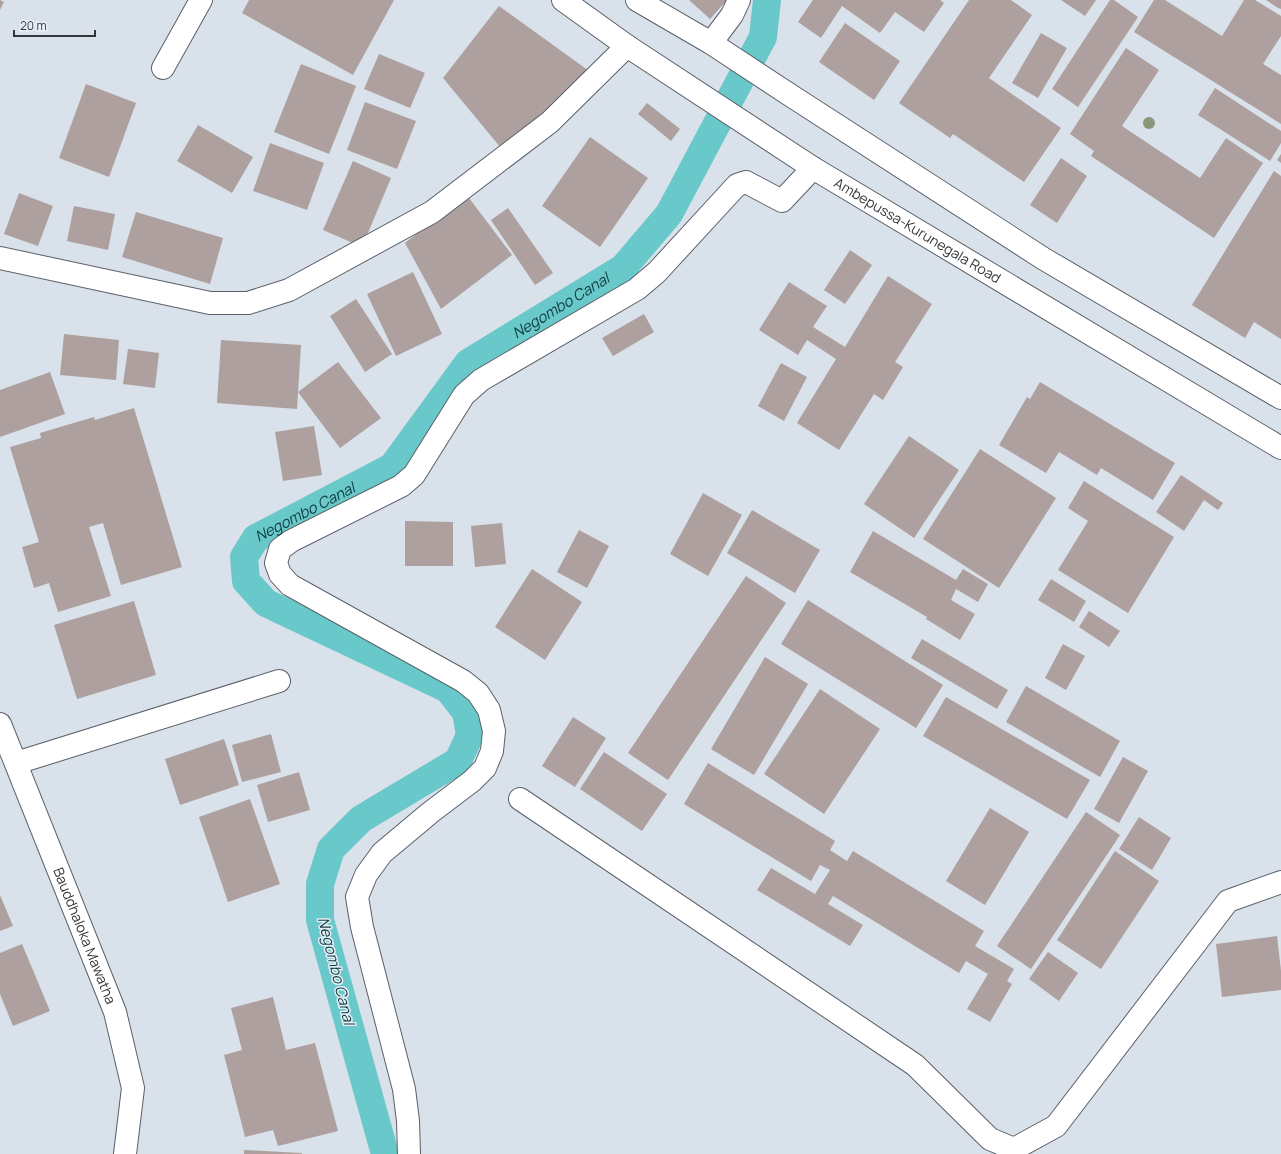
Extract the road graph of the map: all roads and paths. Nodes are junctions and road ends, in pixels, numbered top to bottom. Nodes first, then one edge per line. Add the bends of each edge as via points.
1 (201, 0) edge
2 (563, 0) edge
3 (637, 0) edge
4 (739, 0) edge
5 (711, 43) junction
6 (627, 46) junction
7 (163, 68) dead end
8 (813, 168) junction
9 (0, 258) edge
10 (1281, 398) edge
11 (1281, 448) edge
12 (279, 681) dead end
13 (0, 724) edge
14 (16, 763) junction
15 (520, 799) dead end
16 (1281, 882) edge
17 (125, 1154) edge
18 (409, 1154) edge

1 - 7 main road
2 - 6 main road, Ambepussa-Kurunegala Road
3 - 5 main road
4 - 5 main road via 732,15
5 - 10 main road via 1044,258
6 - 8 main road, Ambepussa-Kurunegala Road
6 - 9 main road via 550,122 432,212 289,290 248,303 210,303
8 - 11 main road, Ambepussa-Kurunegala Road
8 - 18 main road via 782,201 746,182 737,185 657,272 637,289 482,380 464,395 414,475 401,486 280,548 276,563 280,574 290,585 463,681 478,693 485,704 494,731 492,751 485,768 382,853 366,875 357,897 362,927 404,1089
12 - 14 main road
13 - 14 main road, Bauddhaloka Mawatha
14 - 17 main road, Bauddhaloka Mawatha via 116,1012 133,1088
15 - 16 main road via 915,1065 990,1139 1014,1149 1056,1126 1228,901

